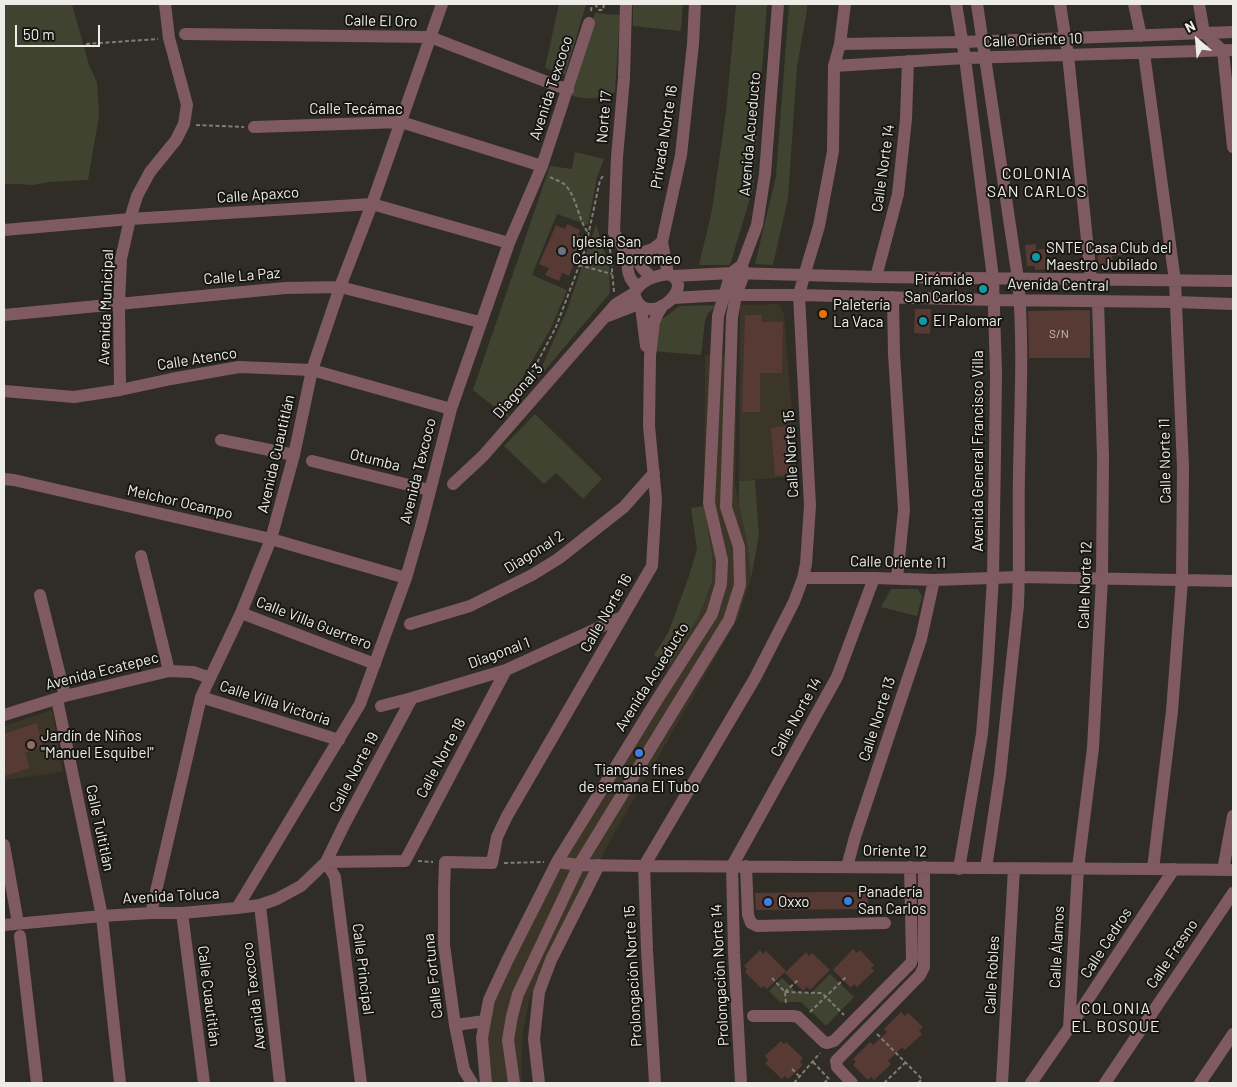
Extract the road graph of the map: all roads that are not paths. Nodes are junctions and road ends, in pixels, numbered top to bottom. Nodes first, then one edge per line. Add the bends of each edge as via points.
1 (165, 4) edge
2 (442, 4) edge
3 (626, 4) edge
4 (695, 4) edge
5 (778, 4) edge
6 (845, 4) edge
7 (956, 4) edge
8 (977, 4) edge
9 (1060, 4) edge
10 (1134, 4) edge
11 (1198, 4) edge
12 (589, 23) dead end
13 (1233, 32) edge
14 (1204, 33) junction
15 (185, 34) dead end
16 (1140, 36) junction
17 (430, 37) junction
18 (1066, 38) junction
19 (983, 40) junction
20 (962, 42) junction
21 (840, 44) junction
22 (1228, 51) edge
23 (1144, 53) junction
24 (1068, 55) junction
25 (985, 57) junction
26 (964, 58) junction
27 (908, 61) junction
28 (834, 66) junction
29 (568, 90) junction
30 (401, 122) junction
31 (254, 127) road end
32 (1233, 147) edge
33 (542, 166) junction
34 (372, 204) junction
35 (130, 220) junction
36 (4, 230) edge
37 (509, 243) junction
38 (659, 247) junction
39 (631, 250) junction
40 (739, 271) junction
41 (671, 275) junction
42 (804, 276) junction
43 (876, 277) junction
44 (652, 278) junction
45 (993, 278) junction
46 (1018, 279) junction
47 (1091, 279) junction
48 (1176, 281) junction
49 (1233, 281) edge
50 (340, 287) junction
51 (731, 295) junction
52 (799, 295) junction
53 (893, 297) junction
54 (638, 298) junction
55 (994, 300) junction
56 (1020, 300) junction
57 (668, 302) junction
58 (1098, 302) junction
59 (1176, 302) junction
60 (119, 304) junction
61 (1233, 304) edge
62 (4, 315) edge
63 (606, 317) junction
64 (480, 322) junction
65 (650, 356) junction
66 (312, 370) junction
67 (120, 390) junction
68 (4, 391) edge
69 (451, 409) junction
70 (221, 440) dead end
71 (294, 455) junction
72 (312, 461) dead end
73 (654, 473) junction
74 (4, 479) edge
75 (453, 484) dead end
76 (429, 490) junction
77 (271, 539) junction
78 (141, 556) dead end
79 (993, 577) junction
80 (1019, 577) junction
81 (406, 578) junction
82 (803, 578) junction
83 (874, 578) junction
84 (897, 578) junction
85 (1102, 578) junction
86 (934, 580) junction
87 (1182, 580) junction
88 (1233, 581) edge
89 (40, 595) dead end
90 (242, 613) junction
91 (622, 617) junction
92 (410, 624) dead end
93 (375, 664) junction
94 (506, 670) junction
95 (169, 671) junction
96 (210, 678) junction
97 (201, 696) junction
98 (61, 697) junction
99 (412, 698) junction
100 (381, 706) dead end
101 (4, 715) edge
102 (339, 740) junction
103 (1233, 816) edge
104 (4, 845) edge
105 (326, 862) junction
106 (445, 862) joint
107 (557, 862) junction
108 (579, 865) junction
109 (599, 865) junction
110 (644, 866) junction
111 (732, 866) junction
112 (746, 866) junction
113 (847, 867) junction
114 (910, 867) junction
115 (924, 867) junction
116 (986, 868) junction
117 (1014, 868) junction
118 (1078, 868) junction
119 (959, 869) junction
120 (1153, 869) junction
121 (1174, 869) junction
122 (1228, 870) edge
123 (1233, 893) edge
124 (260, 905) junction
125 (237, 908) junction
126 (151, 913) junction
127 (182, 913) junction
128 (102, 916) junction
129 (18, 923) junction
130 (885, 923) dead end
131 (4, 925) edge
132 (20, 936) dead end
133 (753, 1016) dead end
134 (485, 1021) junction
135 (455, 1025) junction
136 (1069, 1028) junction
137 (1233, 1034) edge
138 (832, 1042) junction
139 (845, 1052) junction
140 (37, 1083) edge
141 (120, 1083) edge
142 (204, 1083) edge
143 (280, 1083) edge
144 (361, 1083) edge
145 (472, 1083) edge
146 (486, 1083) edge
147 (514, 1083) edge
148 (539, 1083) edge
149 (655, 1083) edge
150 (741, 1083) edge
151 (852, 1083) edge
152 (1002, 1083) edge
153 (1031, 1083) edge
154 (1105, 1083) edge
155 (1200, 1083) edge

1 - 35 street, Avenida Municipal via 169,38 187,104 184,124 176,140 150,172 137,196
2 - 17 street, Avenida Cuautitlán
3 - 39 street, Norte 17 via 614,233 623,247
4 - 38 street, Privada Norte 16 via 694,44 681,155
5 - 40 street, Avenida Acueducto via 765,174 757,225
6 - 21 street, Calle Norte 15
7 - 20 street, Avenida General Francisco Villa
8 - 19 street
9 - 18 street
10 - 16 street
11 - 14 street
12 - 29 street, Avenida Texcoco
13 - 14 street, Calle Oriente 10
14 - 16 street, Calle Oriente 10
14 - 22 street
15 - 17 street, Calle El Oro
16 - 18 street, Calle Oriente 10
17 - 29 street, Calle El Oro
17 - 30 street, Avenida Cuautitlán
18 - 19 street, Calle Oriente 10
18 - 24 street
19 - 20 street, Calle Oriente 10
19 - 25 street
20 - 21 street, Calle Oriente 10
20 - 26 street, Avenida General Francisco Villa
21 - 28 street, Calle Norte 15
22 - 23 street, Calle Oriente 10
22 - 32 street
23 - 24 street, Calle Oriente 10
23 - 48 street, Calle Norte 11
24 - 25 street, Calle Oriente 10
24 - 47 street
25 - 26 street, Calle Oriente 10
25 - 46 street
26 - 27 street, Calle Oriente 10
26 - 45 street, Avenida General Francisco Villa
27 - 28 street, Calle Oriente 10
27 - 43 street, Calle Norte 14 via 898,194
28 - 42 street, Calle Norte 15 via 834,152
29 - 33 street, Avenida Texcoco
30 - 31 street, Calle Tecámac
30 - 33 street, Calle Tecámac
30 - 34 street, Avenida Cuautitlán
33 - 37 street, Avenida Texcoco
34 - 35 street, Calle Apaxco
34 - 37 street, Calle Apaxco
34 - 50 street, Avenida Cuautitlán
35 - 36 street, Calle Apaxco
35 - 60 street, Avenida Municipal via 121,259
37 - 64 street, Avenida Texcoco
38 - 39 street via 638,254
38 - 41 street, Privada Norte 16
39 - 44 street
39 - 54 street via 626,268
40 - 41 street, Avenida Central
40 - 42 street, Avenida Central
40 - 51 street, Avenida Acueducto
41 - 44 street
41 - 57 street via 678,282 678,288
42 - 43 street, Avenida Central
42 - 52 street, Calle Norte 15
43 - 45 street, Avenida Central
44 - 54 street
45 - 46 street, Avenida Central
45 - 55 street, Avenida General Francisco Villa
46 - 47 street, Avenida Central
46 - 56 street
47 - 48 street, Avenida Central
48 - 49 street, Avenida Central
48 - 59 street, Calle Norte 11
50 - 60 street, Calle La Paz via 285,288
50 - 64 street, Calle La Paz
50 - 66 street, Avenida Cuautitlán
51 - 52 street, Avenida Central
51 - 57 street, Avenida Central
51 - 107 street, Avenida Acueducto via 718,316 709,503 722,560 721,584 712,614
51 - 108 street, Avenida Acueducto via 726,507 739,547 740,585 729,620
52 - 53 street, Avenida Central
52 - 82 street, Calle Norte 15 via 810,506
53 - 55 street, Avenida Central
53 - 84 street via 904,510
54 - 57 street via 652,309
54 - 63 street, Diagonal 3
54 - 63 street, Diagonal 3 via 616,304
54 - 65 street, Calle Norte 16
55 - 56 street, Avenida Central
55 - 79 street, Avenida General Francisco Villa via 996,454
56 - 58 street, Avenida Central
56 - 80 street
57 - 65 street, Calle Norte 16 via 654,322
58 - 59 street, Avenida Central
58 - 85 street, Calle Norte 12 via 1103,456
59 - 61 street, Avenida Central
59 - 87 street, Calle Norte 11 via 1183,467
60 - 62 street, Calle La Paz
60 - 67 street, Avenida Municipal
63 - 75 street, Diagonal 3 via 483,456
64 - 69 street, Avenida Texcoco
65 - 73 street, Calle Norte 16 via 649,426
66 - 67 street, Calle Atenco via 239,367
66 - 69 street, Calle Atenco
66 - 71 street, Avenida Cuautitlán
67 - 68 street, Calle Atenco via 74,397
69 - 76 street, Avenida Texcoco
70 - 71 street
71 - 77 street, Avenida Cuautitlán
72 - 76 street, Otumba
73 - 91 street, Calle Norte 16 via 656,499 652,566
73 - 92 street, Diagonal 2 via 624,506 532,576 470,606
74 - 77 street, Melchor Ocampo
76 - 81 street, Avenida Texcoco
77 - 81 street, Melchor Ocampo
77 - 90 street, Avenida Cuautitlán
78 - 95 street
79 - 80 street, Calle Oriente 11
79 - 86 street, Calle Oriente 11
79 - 119 street, Avenida General Francisco Villa via 982,734
80 - 85 street, Calle Oriente 11
80 - 116 street via 1000,775
81 - 93 street, Avenida Texcoco
82 - 83 street, Calle Oriente 11
82 - 110 street, Calle Norte 15 via 755,678
83 - 84 street, Calle Oriente 11
83 - 111 street, Calle Norte 14 via 837,677
84 - 86 street, Calle Oriente 11
85 - 87 street, Calle Oriente 11
85 - 118 street, Calle Norte 12 via 1092,748
86 - 113 street, Calle Norte 13 via 920,639
87 - 88 street, Calle Oriente 11
87 - 120 street, Calle Norte 11 via 1172,711
89 - 98 street, Calle Tultitlán
90 - 93 street, Calle Villa Guerrero
90 - 96 street, Avenida Cuautitlán
91 - 94 street, Diagonal 1
91 - 106 street, Calle Norte 16 via 507,816 497,838 492,863
93 - 102 street, Avenida Texcoco via 360,704
94 - 99 street, Diagonal 1
94 - 105 street, Calle Norte 18 via 405,861
95 - 96 street, Avenida Ecatepec via 193,672
95 - 98 street, Avenida Ecatepec
96 - 97 street, Avenida Cuautitlán
97 - 102 street, Calle Villa Victoria
97 - 126 street, Avenida Cuautitlán
98 - 101 street, Avenida Ecatepec
98 - 128 street, Calle Tultitlán
99 - 100 street, Diagonal 1
99 - 105 street, Calle Norte 19
102 - 125 street, Avenida Texcoco
103 - 122 street
104 - 129 street
105 - 124 street, Avenida Toluca via 301,886
105 - 144 street, Calle Principal via 335,877
106 - 135 street, Calle Fortuna via 444,945
107 - 108 street, Oriente 12
107 - 134 street, Avenida Acueducto via 489,1000
108 - 109 street, Oriente 12
108 - 147 street, Avenida Acueducto via 518,994 508,1040
109 - 110 street, Oriente 12
109 - 148 street via 551,960 539,992 534,1039
110 - 111 street, Oriente 12
110 - 149 street, Prolongación Norte 15
111 - 112 street, Oriente 12
111 - 150 street, Prolongación Norte 14
112 - 113 street, Oriente 12
112 - 130 street via 748,915 751,923 757,926
113 - 114 street, Oriente 12
114 - 115 street, Oriente 12
114 - 138 street via 911,963
115 - 119 street, Oriente 12
115 - 139 street via 922,972
116 - 117 street, Oriente 12
116 - 119 street, Oriente 12
117 - 118 street, Oriente 12
117 - 152 street, Calle Robles
118 - 120 street, Oriente 12
118 - 136 street, Calle Álamos
120 - 121 street, Oriente 12
121 - 122 street, Oriente 12
121 - 136 street, Calle Cedros
123 - 154 street, Calle Fresno
124 - 125 street, Avenida Toluca
124 - 143 street, Avenida Texcoco
125 - 127 street, Avenida Toluca
126 - 127 street, Avenida Toluca
126 - 128 street, Avenida Toluca
127 - 142 street, Calle Cuautitlán
128 - 129 street, Avenida Toluca
128 - 141 street, Calle Tultitlán
129 - 131 street, Avenida Toluca
132 - 140 street
133 - 138 street via 798,1017 821,1040
134 - 135 street
134 - 146 street, Avenida Acueducto via 482,1038
135 - 145 street, Calle Fortuna via 464,1070
136 - 153 street, Calle Cedros
137 - 155 street
138 - 139 street
139 - 151 street via 836,1064

